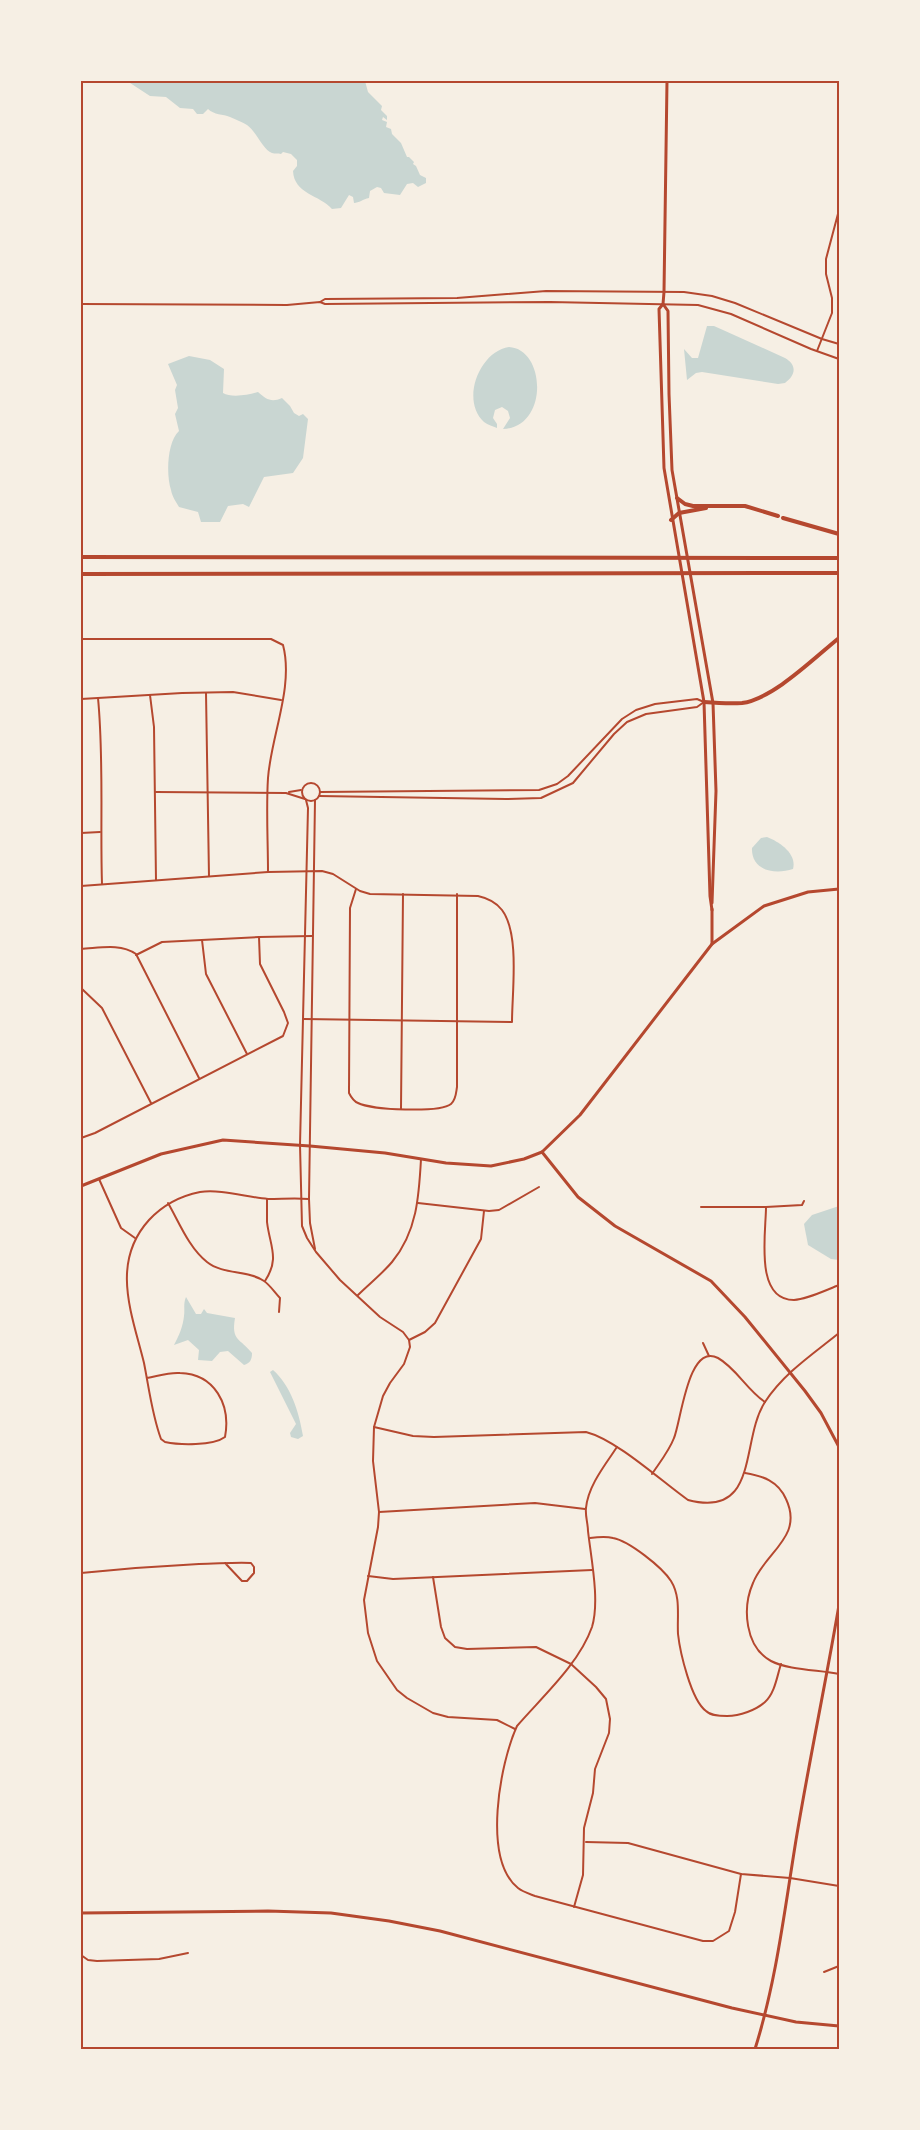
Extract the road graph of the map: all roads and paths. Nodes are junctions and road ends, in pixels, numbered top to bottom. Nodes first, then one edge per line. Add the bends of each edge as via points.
1 (667, 81) edge
2 (839, 210) edge
3 (664, 292) junction
4 (320, 302) junction
5 (81, 304) edge
6 (663, 304) junction
7 (822, 339) junction
8 (839, 344) edge
9 (817, 351) junction
10 (839, 359) edge
11 (677, 498) junction
12 (721, 505) junction
13 (680, 513) junction
14 (778, 516) dead end
15 (783, 518) dead end
16 (671, 520) junction
17 (839, 534) edge
18 (81, 557) edge
19 (839, 558) edge
20 (839, 573) edge
21 (81, 574) edge
22 (839, 638) edge
23 (81, 639) edge
24 (206, 693) junction
25 (150, 695) junction
26 (98, 698) junction
27 (81, 699) edge
28 (282, 700) junction
29 (704, 702) junction
30 (713, 703) junction
31 (550, 786) junction
32 (303, 789) junction
33 (156, 792) junction
34 (208, 792) junction
35 (320, 792) junction
36 (268, 793) junction
37 (286, 793) junction
38 (553, 793) junction
39 (319, 796) junction
40 (306, 799) junction
41 (315, 800) junction
42 (100, 832) junction
43 (81, 833) edge
44 (268, 872) junction
45 (307, 873) junction
46 (313, 873) junction
47 (209, 877) junction
48 (156, 880) junction
49 (102, 885) junction
50 (81, 886) edge
51 (356, 889) junction
52 (839, 889) edge
53 (404, 894) junction
54 (457, 894) junction
55 (712, 910) junction
56 (306, 936) junction
57 (312, 936) junction
58 (259, 937) junction
59 (202, 940) junction
60 (712, 944) junction
61 (81, 949) edge
62 (136, 955) junction
63 (81, 988) edge
64 (304, 1019) junction
65 (311, 1019) junction
66 (349, 1020) junction
67 (402, 1020) junction
68 (458, 1021) junction
69 (247, 1054) junction
70 (199, 1078) junction
71 (151, 1103) junction
72 (401, 1109) junction
73 (81, 1138) edge
74 (300, 1145) junction
75 (310, 1146) junction
76 (542, 1152) junction
77 (421, 1159) junction
78 (99, 1179) junction
79 (81, 1186) edge
80 (539, 1187) dead end
81 (267, 1199) junction
82 (300, 1199) junction
83 (309, 1199) junction
84 (804, 1201) dead end
85 (168, 1203) junction
86 (418, 1203) junction
87 (701, 1207) dead end
88 (766, 1207) junction
89 (484, 1211) junction
90 (135, 1238) junction
91 (316, 1252) junction
92 (265, 1281) junction
93 (839, 1285) edge
94 (358, 1295) junction
95 (279, 1312) dead end
96 (839, 1334) edge
97 (408, 1340) junction
98 (703, 1343) dead end
99 (709, 1356) junction
100 (790, 1372) junction
101 (147, 1378) junction
102 (765, 1402) junction
103 (374, 1427) junction
104 (617, 1447) junction
105 (839, 1447) edge
106 (745, 1473) junction
107 (652, 1474) junction
108 (585, 1509) junction
109 (379, 1512) junction
110 (589, 1538) junction
111 (225, 1563) junction
112 (592, 1570) junction
113 (81, 1573) edge
114 (368, 1576) junction
115 (433, 1577) junction
116 (839, 1605) edge
117 (571, 1664) junction
118 (781, 1664) junction
119 (827, 1672) junction
120 (839, 1674) edge
121 (515, 1729) junction
122 (584, 1842) junction
123 (741, 1874) junction
124 (790, 1878) junction
125 (839, 1886) edge
126 (574, 1907) junction
127 (81, 1913) edge
128 (188, 1953) dead end
129 (81, 1955) edge
130 (839, 1966) edge
131 (824, 1972) dead end
132 (765, 2015) junction
133 (839, 2026) edge
134 (755, 2049) edge

1 - 3 street
2 - 7 street via 826,259 832,305
3 - 4 street via 531,291 457,298
3 - 6 street
3 - 7 street via 712,296
4 - 5 street
4 - 6 street
6 - 9 street via 713,308
6 - 11 street via 668,311 672,470
6 - 16 street via 659,309 662,439
7 - 8 street
7 - 9 street
9 - 10 street
11 - 12 highway via 693,506
11 - 13 street
12 - 13 highway
12 - 14 highway via 744,506
13 - 16 highway
13 - 30 street
15 - 17 highway
16 - 29 street
18 - 19 highway
20 - 21 highway
22 - 30 highway via 758,699
23 - 28 street via 270,639 283,645 286,657
24 - 25 street
24 - 28 street via 233,692
24 - 34 street
25 - 26 street
25 - 33 street
26 - 27 street
26 - 42 street via 102,734
28 - 36 street
29 - 30 highway
29 - 31 street via 697,699 636,710 622,719 568,776
29 - 38 street via 697,707 646,714 627,722 573,783
29 - 55 street
30 - 55 street via 716,791
31 - 35 street via 514,792
31 - 38 street
32 - 35 street via 312,783
32 - 37 street
32 - 40 street
33 - 34 street
33 - 48 street
34 - 36 street
34 - 47 street
35 - 39 street
36 - 37 street
36 - 44 street
37 - 40 street
38 - 39 street via 524,799
39 - 41 street
40 - 41 street
40 - 45 street
41 - 46 street
42 - 43 street
42 - 49 street
44 - 45 street
44 - 47 street
45 - 46 street
45 - 56 street
46 - 51 street via 329,872
46 - 57 street
47 - 48 street
48 - 49 street
49 - 50 street
51 - 53 street via 370,894
51 - 66 street via 350,908
52 - 60 street via 808,892 764,906
53 - 54 street
53 - 67 street
54 - 68 street
54 - 68 street via 490,900 504,913 512,952 512,1022
55 - 60 street
56 - 57 street
56 - 58 street
56 - 64 street
57 - 65 street
58 - 59 street
58 - 69 street via 260,964 288,1023 283,1036
59 - 62 street via 162,942
59 - 69 street via 206,974
60 - 76 street via 580,1115
61 - 62 street via 120,946
62 - 70 street
63 - 71 street via 102,1008
64 - 65 street
64 - 74 street
65 - 66 street
65 - 75 street
66 - 67 street
66 - 72 street via 349,1088 353,1100 362,1105
67 - 68 street
67 - 72 street
68 - 72 street via 457,1087 452,1104 438,1109
69 - 70 street
70 - 71 street
71 - 73 street
74 - 75 street
74 - 78 street via 223,1140 161,1154
74 - 82 street
75 - 77 street
75 - 83 street
76 - 77 street via 491,1166
76 - 100 street via 578,1197 615,1226 711,1281
77 - 86 street
78 - 79 street
78 - 90 street via 121,1228
80 - 89 street via 499,1210
81 - 82 street
81 - 85 street via 202,1192
81 - 92 street via 273,1265
82 - 83 street
82 - 91 street via 302,1226
83 - 91 street
84 - 88 street via 795,1207
85 - 90 street
85 - 92 street via 197,1253 208,1263
86 - 89 street
86 - 94 street via 403,1247
87 - 88 street
88 - 93 street via 765,1272 772,1291 794,1300
89 - 97 street via 480,1239 435,1323
90 - 101 street via 126,1280
91 - 94 street
92 - 95 street via 279,1299
94 - 97 street
96 - 100 street
97 - 103 street via 408,1354 383,1396
98 - 99 street
99 - 102 street via 729,1365 753,1394
99 - 107 street via 696,1365 684,1394 675,1437
100 - 102 street
100 - 105 street via 821,1413
101 - 101 street via 182,1373 207,1382 222,1398 225,1437 214,1442 165,1442 159,1434
102 - 106 street via 756,1419
103 - 104 street via 434,1437 586,1432
103 - 109 street
104 - 107 street
104 - 108 street via 600,1472
106 - 107 street via 729,1497 714,1504 688,1500
106 - 118 street via 767,1478 776,1485 791,1512 782,1544 753,1581 747,1604 754,1646 763,1656
108 - 109 street via 534,1503
108 - 110 street
109 - 114 street
110 - 112 street
110 - 118 street via 625,1542 671,1580 677,1594 678,1635 692,1689 707,1713 735,1716 762,1705 773,1692
111 - 111 street via 250,1563 254,1573 242,1581
111 - 113 street
112 - 115 street
112 - 117 street via 593,1624
114 - 115 street
114 - 121 street via 364,1600 372,1650 397,1690 433,1713 496,1720
115 - 117 street via 441,1627 455,1647 536,1647
116 - 119 street
117 - 121 street
117 - 122 street via 606,1699 610,1719 609,1733 595,1769
118 - 119 street
119 - 120 street
119 - 124 street
121 - 126 street via 498,1793 498,1850 505,1871 518,1888
122 - 123 street via 628,1844
122 - 126 street via 583,1875
123 - 124 street
123 - 126 street via 729,1931 713,1941
124 - 125 street
124 - 132 street
127 - 132 street via 268,1911 331,1913 389,1921
128 - 129 street via 159,1959 97,1961
130 - 131 street
132 - 133 street
132 - 134 street

